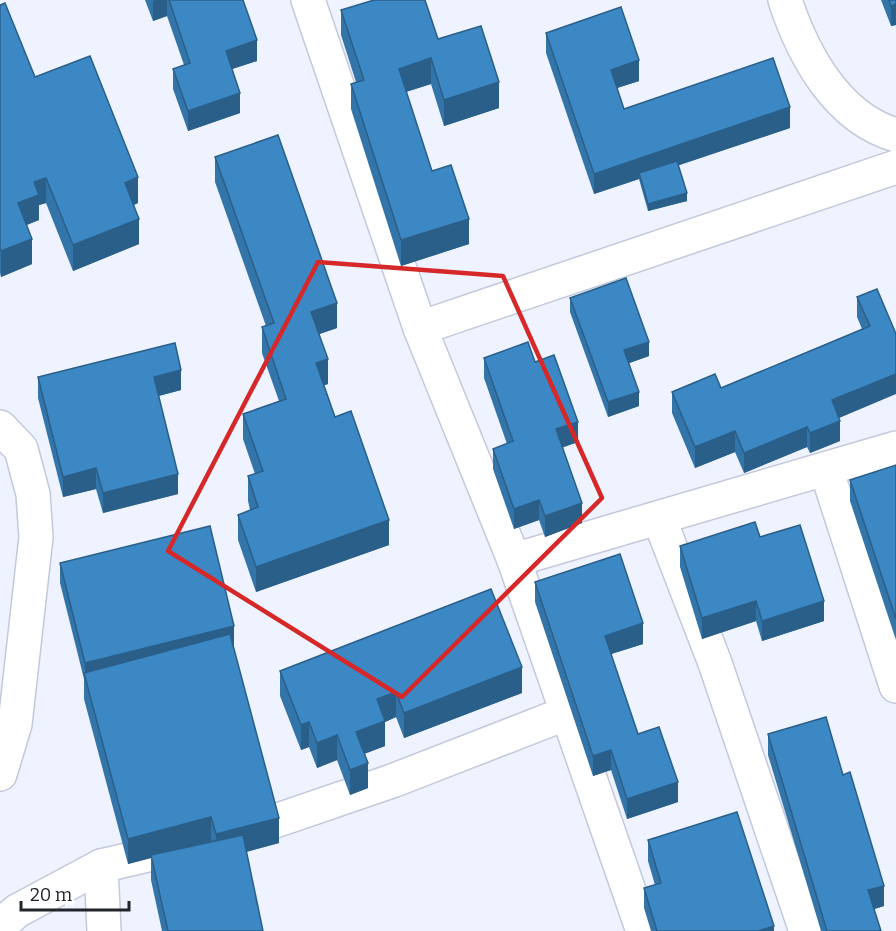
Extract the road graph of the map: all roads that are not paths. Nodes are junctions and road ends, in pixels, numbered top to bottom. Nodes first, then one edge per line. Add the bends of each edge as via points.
1 (308, 0) edge
2 (785, 0) edge
3 (891, 133) edge
4 (896, 165) edge
5 (420, 328) junction
6 (0, 427) edge
7 (896, 448) edge
8 (826, 469) junction
9 (660, 518) junction
10 (514, 560) junction
11 (896, 686) edge
12 (567, 713) junction
13 (0, 774) edge
14 (101, 866) junction
15 (0, 926) edge
16 (104, 931) edge
17 (643, 931) edge
18 (806, 931) edge

1 - 5 street
2 - 3 street via 814,66 846,108
3 - 4 street
4 - 5 street
5 - 10 street
6 - 13 street via 21,449 33,494 36,537 15,724
7 - 8 street
8 - 9 street
8 - 11 street
9 - 10 street
9 - 18 street via 715,663
10 - 12 street
12 - 14 street via 392,781 231,837
12 - 17 street
14 - 15 street via 17,911
14 - 16 street

